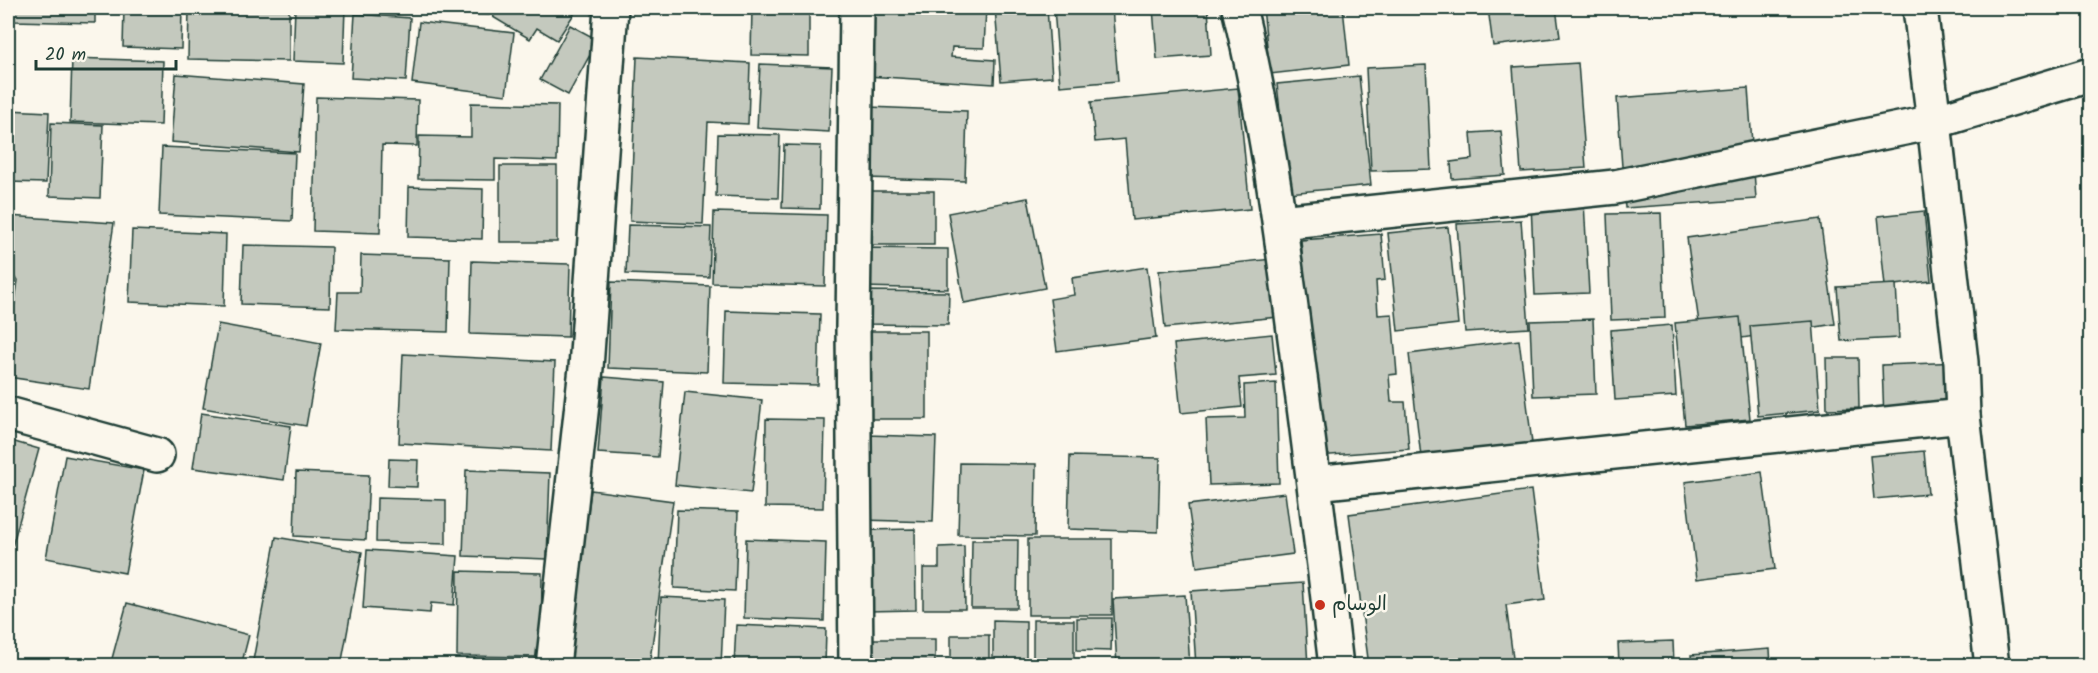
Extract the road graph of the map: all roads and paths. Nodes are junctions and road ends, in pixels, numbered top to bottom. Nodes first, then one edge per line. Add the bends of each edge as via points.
1 (611, 8) edge
2 (856, 8) edge
3 (1239, 8) edge
4 (1920, 8) edge
5 (2091, 75) edge
6 (1935, 122) junction
7 (1280, 222) junction
8 (8, 414) edge
9 (1964, 416) junction
10 (157, 455) dead end
11 (1315, 483) junction
12 (553, 666) edge
13 (856, 666) edge
14 (1336, 666) edge
15 (1992, 666) edge

1 - 12 street via 586,368
2 - 13 street
3 - 7 street via 1254,69
4 - 6 street
5 - 6 street
6 - 7 street via 1615,187
6 - 9 street
7 - 11 street
8 - 10 street
9 - 11 street
9 - 15 street
11 - 14 street

